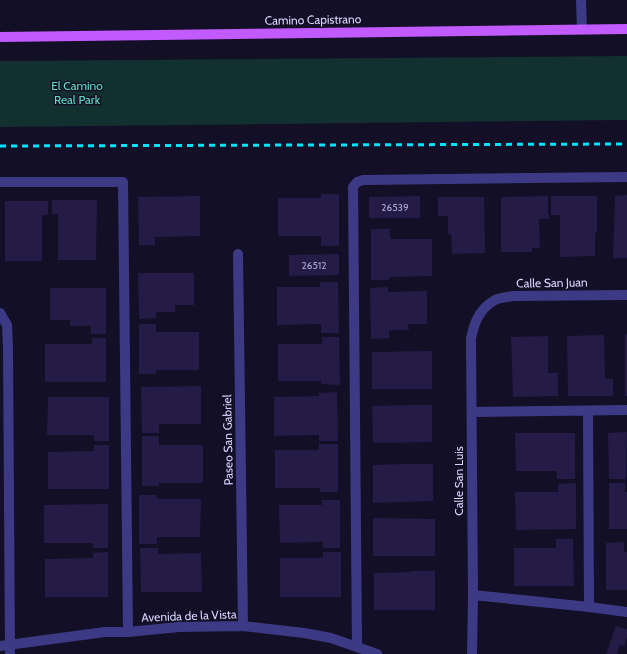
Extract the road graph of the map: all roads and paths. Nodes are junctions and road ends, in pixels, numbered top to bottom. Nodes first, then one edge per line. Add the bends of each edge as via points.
1 (581, 0) edge
2 (582, 29) junction
3 (627, 29) edge
4 (0, 37) edge
5 (627, 177) edge
6 (0, 182) edge
7 (238, 254) dead end
8 (627, 295) edge
9 (482, 310) joint
10 (0, 313) edge
11 (588, 410) junction
12 (627, 410) edge
13 (472, 412) junction
14 (473, 595) junction
15 (589, 607) junction
16 (627, 612) edge
17 (244, 626) junction
18 (128, 632) junction
19 (357, 647) junction
20 (7, 648) edge
21 (377, 654) edge
22 (472, 654) edge

1 - 2 street
2 - 3 main road, Camino Capistrano
2 - 4 main road, Camino Capistrano
5 - 19 street via 363,180 357,182 354,187
6 - 18 street via 123,182
7 - 17 street, Paseo San Gabriel
8 - 9 street, Calle San Juan via 514,296 496,299
9 - 13 street, Calle San Luis via 475,322 471,339
10 - 20 street via 7,325 8,348
11 - 12 street
11 - 13 street
11 - 15 street
13 - 14 street, Calle San Luis
14 - 15 street
14 - 22 street, Calle San Luis
15 - 16 street
17 - 18 street, Avenida de la Vista via 179,627
17 - 19 street, Avenida de la Vista via 331,638
18 - 20 street, Avenida de la Vista via 105,632
19 - 21 street, Avenida de la Vista

